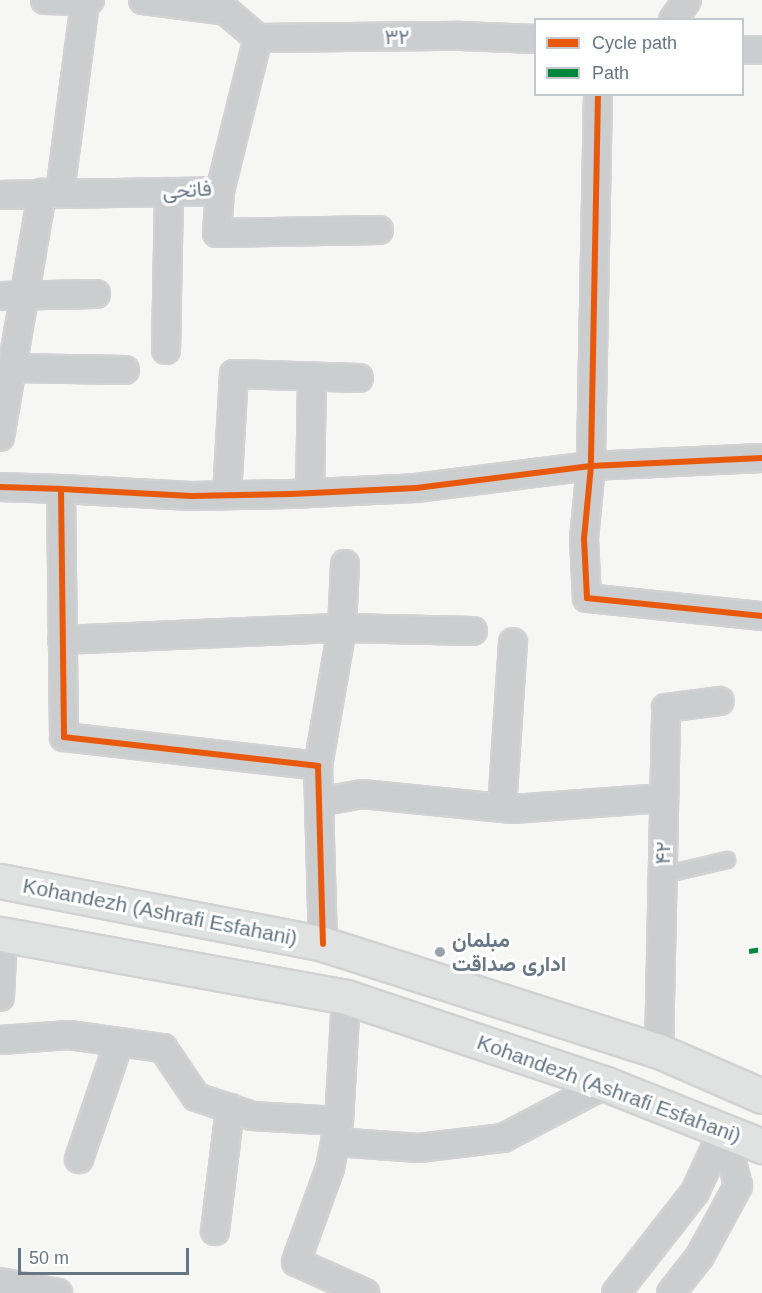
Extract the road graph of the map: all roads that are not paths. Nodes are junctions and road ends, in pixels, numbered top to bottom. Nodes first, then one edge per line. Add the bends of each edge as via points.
1 (45, 0) edge
2 (143, 0) edge
3 (687, 0) edge
4 (87, 1) edge
5 (674, 18) edge
6 (258, 38) junction
7 (534, 39) edge
8 (744, 50) edge
9 (762, 50) edge
10 (598, 96) edge
11 (220, 191) junction
12 (51, 192) junction
13 (169, 192) junction
14 (0, 195) edge
15 (379, 230) dead end
16 (96, 294) dead end
17 (12, 295) edge
18 (166, 350) dead end
19 (12, 368) junction
20 (125, 370) dead end
21 (312, 377) junction
22 (359, 378) dead end
23 (0, 437) edge
24 (762, 458) edge
25 (591, 466) junction
26 (0, 488) edge
27 (61, 489) junction
28 (309, 493) junction
29 (227, 495) junction
30 (345, 564) dead end
31 (762, 616) edge
32 (342, 628) junction
33 (473, 631) dead end
34 (62, 640) junction
35 (513, 642) dead end
36 (720, 701) dead end
37 (318, 766) junction
38 (664, 798) junction
39 (319, 802) junction
40 (502, 808) junction
41 (727, 860) dead end
42 (663, 875) junction
43 (0, 881) edge
44 (1, 934) edge
45 (323, 944) junction
46 (346, 997) junction
47 (0, 998) edge
48 (0, 1040) edge
49 (118, 1045) junction
50 (659, 1051) junction
51 (606, 1084) junction
52 (762, 1096) edge
53 (230, 1108) junction
54 (724, 1129) junction
55 (337, 1132) junction
56 (762, 1146) edge
57 (79, 1159) dead end
58 (215, 1231) dead end
59 (0, 1281) edge
60 (58, 1293) edge
61 (365, 1293) edge
62 (616, 1293) edge
63 (671, 1293) edge

1 - 4 street
2 - 6 street via 226,11
3 - 5 street
4 - 12 street
6 - 7 street, ۳۲
6 - 11 street, فاتحی
8 - 9 street
10 - 25 street
11 - 13 street, فاتحی
11 - 15 street via 217,233
12 - 13 street, فاتحی
12 - 14 street, فاتحی
12 - 17 street
13 - 18 street
16 - 17 street
17 - 19 street
19 - 20 street
19 - 23 street
21 - 22 street
21 - 28 street
21 - 29 street via 234,374
24 - 25 street
25 - 28 street via 416,488
25 - 31 street via 584,539 587,598
26 - 27 street
27 - 29 street
27 - 34 street
28 - 29 street
30 - 32 street
32 - 33 street
32 - 34 street
32 - 37 street
34 - 37 street via 64,737
35 - 40 street
36 - 38 street, ۴۲ via 666,708
37 - 39 street
38 - 40 street
38 - 42 street, ۴۲
39 - 40 street via 362,794
39 - 45 street
41 - 42 lane
42 - 50 street, ۴۲
43 - 45 main road, Kohandezh (Ashrafi Esfahani)
44 - 46 main road, Kohandezh (Ashrafi Esfahani)
44 - 47 street
45 - 50 main road, Kohandezh (Ashrafi Esfahani)
46 - 51 main road, Kohandezh (Ashrafi Esfahani)
46 - 55 street
48 - 49 street via 69,1035
49 - 53 street via 163,1048 196,1097
49 - 57 street
50 - 52 main road, Kohandezh (Ashrafi Esfahani)
51 - 54 main road, Kohandezh (Ashrafi Esfahani)
51 - 55 street via 503,1138 419,1148
53 - 55 street
53 - 58 street
54 - 56 main road, Kohandezh (Ashrafi Esfahani)
54 - 62 street via 695,1192
54 - 63 street via 738,1186 700,1256
55 - 61 street via 330,1168 296,1262
59 - 60 street

